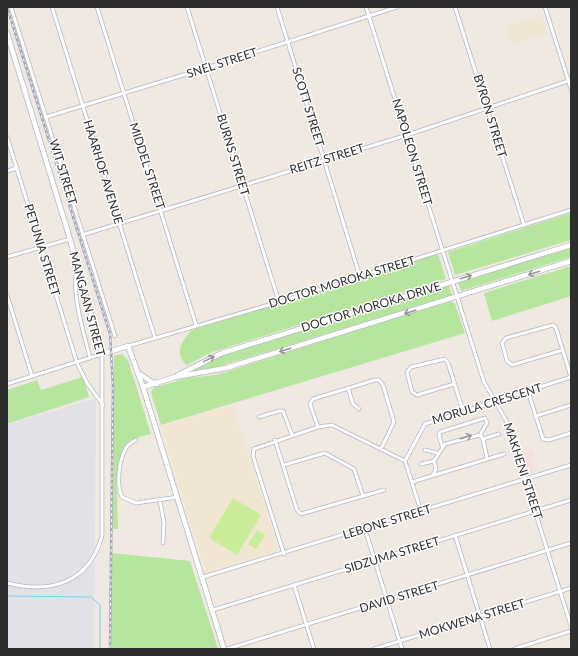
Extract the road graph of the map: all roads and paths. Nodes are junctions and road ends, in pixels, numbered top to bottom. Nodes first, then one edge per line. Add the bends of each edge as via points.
1 (11, 7) edge
2 (52, 7) edge
3 (97, 7) edge
4 (187, 7) edge
5 (277, 7) edge
6 (366, 7) edge
7 (397, 7) edge
8 (456, 7) edge
9 (546, 7) edge
10 (369, 16) junction
11 (7, 33) edge
12 (288, 41) junction
13 (206, 68) junction
14 (570, 81) edge
15 (571, 89) edge
16 (124, 93) junction
17 (83, 106) junction
18 (487, 107) junction
19 (46, 117) junction
20 (407, 135) junction
21 (7, 137) edge
22 (324, 160) junction
23 (16, 168) junction
24 (7, 171) edge
25 (242, 186) junction
26 (161, 210) junction
27 (571, 210) edge
28 (119, 223) junction
29 (524, 225) junction
30 (82, 235) junction
31 (70, 239) junction
32 (571, 245) edge
33 (41, 246) junction
34 (442, 250) junction
35 (7, 257) edge
36 (571, 261) edge
37 (77, 265) junction
38 (360, 277) junction
39 (453, 282) junction
40 (7, 296) edge
41 (458, 297) junction
42 (279, 302) junction
43 (196, 325) junction
44 (114, 336) dead end
45 (155, 338) junction
46 (128, 346) junction
47 (562, 350) junction
48 (102, 354) junction
49 (90, 358) junction
50 (77, 363) junction
51 (138, 372) junction
52 (32, 376) junction
53 (571, 377) edge
54 (175, 378) junction
55 (7, 384) edge
56 (157, 384) junction
57 (454, 384) junction
58 (143, 387) junction
59 (348, 388) junction
60 (528, 391) junction
61 (496, 401) junction
62 (102, 405) junction
63 (571, 405) edge
64 (359, 409) dead end
65 (463, 411) junction
66 (536, 416) junction
67 (259, 417) dead end
68 (318, 427) junction
69 (571, 433) edge
70 (480, 434) junction
71 (499, 434) dead end
72 (292, 435) junction
73 (484, 439) junction
74 (136, 440) dead end
75 (275, 440) junction
76 (442, 446) junction
77 (381, 449) junction
78 (425, 450) dead end
79 (438, 453) junction
80 (504, 454) dead end
81 (487, 458) junction
82 (405, 461) junction
83 (434, 461) junction
84 (421, 464) dead end
85 (284, 465) junction
86 (571, 465) edge
87 (433, 475) junction
88 (526, 479) junction
89 (412, 482) junction
90 (384, 490) dead end
91 (363, 496) junction
92 (178, 497) junction
93 (571, 500) edge
94 (160, 501) junction
95 (422, 511) junction
96 (536, 512) junction
97 (365, 529) junction
98 (455, 535) junction
99 (163, 543) dead end
100 (571, 543) edge
101 (548, 550) junction
102 (284, 554) junction
103 (375, 560) junction
104 (468, 576) junction
105 (203, 577) junction
106 (7, 583) edge
107 (294, 585) junction
108 (571, 588) edge
109 (560, 592) junction
110 (387, 600) junction
111 (213, 610) junction
112 (480, 616) junction
113 (306, 625) junction
114 (571, 626) edge
115 (571, 631) edge
116 (400, 641) junction
117 (225, 649) edge
118 (314, 649) edge
119 (374, 649) edge
120 (402, 649) edge
121 (490, 649) edge
122 (514, 649) edge

1 - 19 street, WIT STREET
2 - 17 street, HAARHOF AVENUE
3 - 16 street, MIDDEL STREET
4 - 13 street, BURNS STREET
5 - 12 street, SCOTT STREET
6 - 10 street, NAPOLEON STREET
7 - 10 street, SNEL STREET
8 - 18 street, BYRON STREET
9 - 14 street
10 - 12 street, SNEL STREET
10 - 20 street, NAPOLEON STREET
11 - 31 street, MANGAAN STREET
12 - 13 street, SNEL STREET
12 - 22 street, SCOTT STREET
13 - 16 street, SNEL STREET
13 - 25 street, BURNS STREET
14 - 15 street
14 - 18 street, REITZ STREET
16 - 17 street, SNEL STREET
16 - 26 street, MIDDEL STREET
17 - 19 street, SNEL STREET
17 - 28 street, HAARHOF AVENUE
18 - 20 street, REITZ STREET
18 - 29 street, BYRON STREET
19 - 30 street, WIT STREET
20 - 22 street, REITZ STREET
20 - 34 street, NAPOLEON STREET
21 - 23 street, PETUNIA STREET
22 - 25 street, REITZ STREET
22 - 38 street, SCOTT STREET
23 - 24 street
23 - 33 street, PETUNIA STREET
25 - 26 street, REITZ STREET
25 - 42 street, BURNS STREET
26 - 28 street, REITZ STREET
26 - 43 street, MIDDEL STREET
27 - 29 street, DOCTOR MOROKA STREET
28 - 30 street, REITZ STREET
28 - 45 street, HAARHOF AVENUE
29 - 34 street, DOCTOR MOROKA STREET
30 - 44 street, WIT STREET
31 - 33 street
31 - 37 street, MANGAAN STREET
39 -> 32 street, DOCTOR MOROKA DRIVE
33 - 35 street
33 - 50 street, PETUNIA STREET
34 - 38 street, DOCTOR MOROKA STREET
34 - 39 street, NAPOLEON STREET
36 -> 41 street, DOCTOR MOROKA DRIVE
37 - 48 street, MANGAAN STREET
37 - 49 street via 76,288
38 - 42 street, DOCTOR MOROKA STREET
39 - 41 street, NAPOLEON STREET
54 -> 39 street, DOCTOR MOROKA DRIVE via 222,353
40 - 52 street
41 -> 54 street, DOCTOR MOROKA DRIVE via 226,368
41 - 61 street, MAKHENI STREET via 484,382
42 - 43 street, DOCTOR MOROKA STREET
43 - 45 street, DOCTOR MOROKA STREET
45 - 46 street, DOCTOR MOROKA STREET
46 - 48 street, DOCTOR MOROKA STREET
46 - 51 street
47 - 47 street via 556,328 550,325 506,338 502,343 507,361 512,365
47 - 53 street
48 - 49 street
48 - 62 street, MANGAAN STREET
49 - 50 street
50 - 52 street
50 - 62 street, PETUNIA STREET
51 - 56 street
51 - 58 street
52 - 55 street
53 - 60 street, MORULA CRESCENT
54 - 56 street, DOCTOR MOROKA DRIVE
56 - 58 street, DOCTOR MOROKA DRIVE
57 - 57 street via 447,360 442,358 411,367 407,372 415,394
57 - 65 street
58 - 92 street
59 - 64 street via 353,404
59 - 68 street via 312,400 310,404
59 - 77 street via 375,380 382,383 394,422
60 - 61 street, MORULA CRESCENT
60 - 66 street
61 - 65 street, MORULA CRESCENT
61 - 88 street, MAKHENI STREET via 507,422
62 - 106 street, MANGAAN STREET via 102,536 96,554 78,575 61,584 37,588
63 - 66 street
65 - 82 street, MORULA CRESCENT via 425,424
66 - 69 street via 545,440
67 - 72 street via 284,411
68 - 72 street
68 - 77 street via 332,425
70 - 73 street
76 -> 70 street
70 - 76 street via 487,423 486,419 440,432
71 - 73 street
72 - 75 street
73 - 81 street
74 - 94 street via 127,446 123,454 120,495 133,503
75 - 85 street
75 - 102 street via 256,447 252,453
76 - 79 street
77 - 82 street
78 - 79 street
79 - 83 street
80 - 81 street
81 - 87 street
82 - 89 street
83 - 84 street
83 - 87 street via 436,470
85 - 91 street via 328,454 354,469
85 - 91 street via 297,510 301,514
86 - 88 street, LEBONE STREET
87 - 89 street
88 - 95 street, LEBONE STREET
88 - 96 street, MAKHENI STREET
89 - 95 street
90 - 91 street
92 - 94 street
92 - 105 street
93 - 96 street, SIDZUMA STREET
94 - 99 street via 164,523
95 - 97 street, LEBONE STREET
96 - 98 street, SIDZUMA STREET
96 - 101 street, MAKHENI STREET
97 - 102 street, LEBONE STREET
97 - 103 street
98 - 103 street, SIDZUMA STREET
98 - 104 street
100 - 101 street, DAVID STREET
101 - 104 street, DAVID STREET
101 - 109 street, MAKHENI STREET
102 - 105 street, LEBONE STREET
103 - 107 street, SIDZUMA STREET
103 - 110 street
104 - 110 street, DAVID STREET
104 - 112 street
105 - 111 street
107 - 111 street, SIDZUMA STREET
107 - 113 street
108 - 109 street, MOKWENA STREET
109 - 112 street, MOKWENA STREET
109 - 114 street, MAKHENI STREET
110 - 113 street, DAVID STREET
110 - 116 street
111 - 117 street
112 - 116 street, MOKWENA STREET
112 - 121 street
113 - 117 street, DAVID STREET
113 - 118 street
115 - 122 street
116 - 119 street, MOKWENA STREET
116 - 120 street

